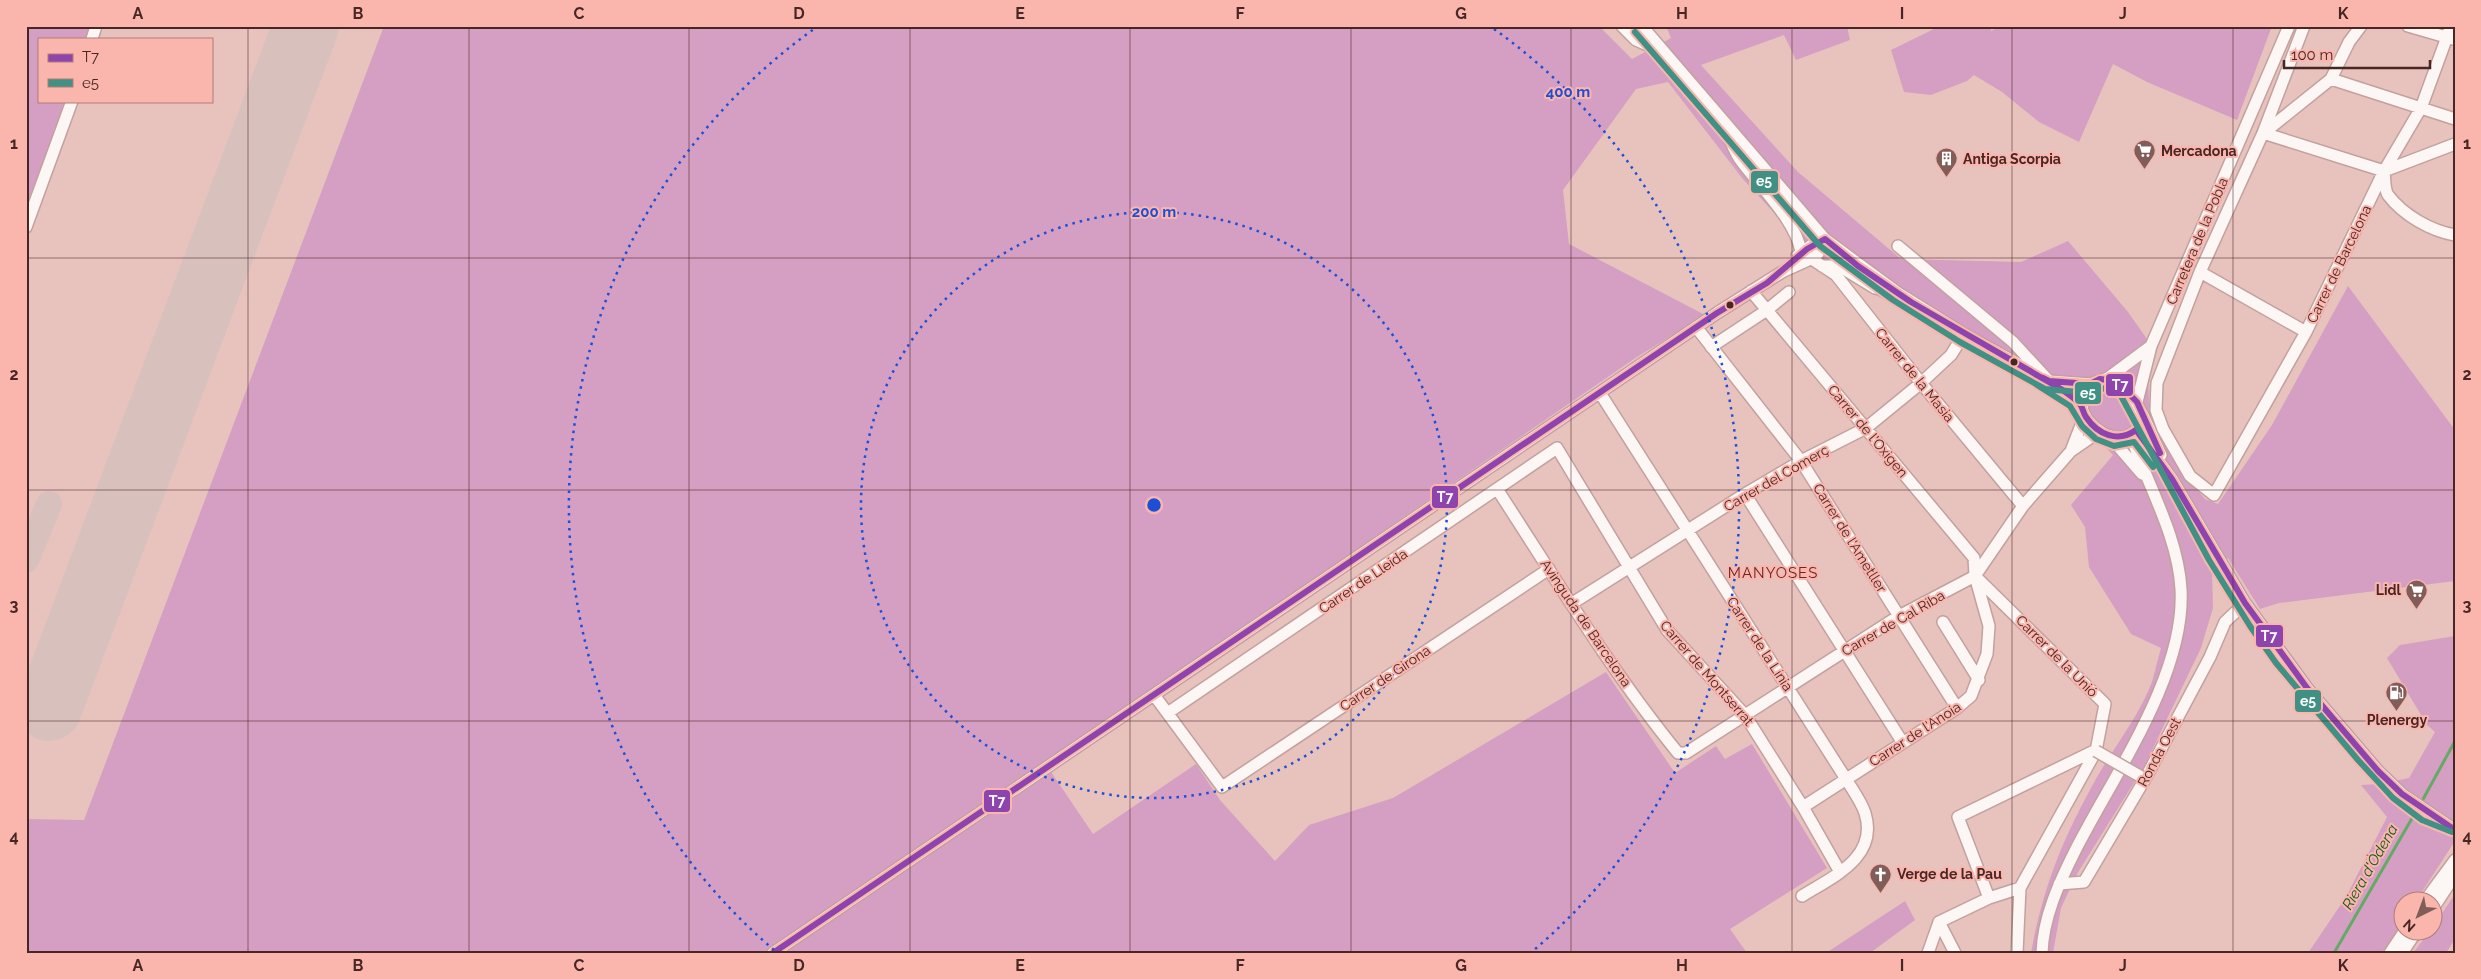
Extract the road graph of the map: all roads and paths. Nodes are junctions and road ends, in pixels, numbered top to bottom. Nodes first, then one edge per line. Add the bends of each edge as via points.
1 (96, 26) edge
2 (1622, 26) edge
3 (1642, 26) edge
4 (2289, 26) edge
5 (2304, 26) edge
6 (2361, 26) edge
7 (2408, 26) edge
8 (2451, 34) edge
9 (92, 38) edge
10 (1654, 42) junction
11 (2330, 79) junction
12 (72, 102) edge
13 (2421, 108) junction
14 (2455, 119) edge
15 (1722, 122) junction
16 (2262, 137) junction
17 (2455, 144) edge
18 (2234, 154) junction
19 (2384, 171) junction
20 (26, 227) edge
21 (2455, 235) edge
22 (1825, 239) junction
23 (1898, 246) dead end
24 (1806, 258) junction
25 (1822, 266) junction
26 (2200, 272) junction
27 (1751, 291) junction
28 (1789, 292) dead end
29 (1898, 293) junction
30 (1767, 310) junction
31 (1696, 327) junction
32 (2161, 327) junction
33 (2306, 332) junction
34 (1964, 334) junction
35 (2176, 336) junction
36 (1711, 346) junction
37 (2151, 346) junction
38 (2108, 378) junction
39 (2049, 381) junction
40 (1921, 383) junction
41 (2090, 384) junction
42 (1600, 393) junction
43 (2138, 406) junction
44 (2083, 410) junction
45 (1866, 428) junction
46 (2100, 431) junction
47 (2133, 433) junction
48 (2110, 437) junction
49 (1557, 448) joint
50 (2072, 451) junction
51 (1801, 461) junction
52 (2146, 479) junction
53 (2172, 479) junction
54 (1498, 489) junction
55 (1745, 494) junction
56 (2023, 506) junction
57 (1687, 530) junction
58 (1628, 568) junction
59 (1549, 569) junction
60 (1975, 576) junction
61 (2245, 603) junction
62 (1572, 604) junction
63 (1899, 616) junction
64 (1943, 622) dead end
65 (1842, 651) junction
66 (1979, 680) junction
67 (1788, 688) junction
68 (1154, 695) junction
69 (1957, 708) junction
70 (1169, 712) junction
71 (1745, 715) junction
72 (1902, 743) junction
73 (2096, 751) junction
74 (1678, 753) joint
75 (1846, 779) junction
76 (2145, 779) junction
77 (1803, 807) junction
78 (2449, 823) edge
79 (2455, 830) edge
80 (2455, 860) edge
81 (1840, 872) junction
82 (2455, 876) edge
83 (2059, 884) junction
84 (2020, 888) junction
85 (2431, 892) edge
86 (2444, 892) edge
87 (1802, 896) dead end
88 (1989, 898) junction
89 (1939, 922) junction
90 (2397, 942) edge
91 (2409, 942) edge
92 (773, 953) edge
93 (1928, 953) edge
94 (1955, 953) edge
95 (2017, 953) edge
96 (2042, 953) edge
97 (2390, 953) edge
98 (2402, 953) edge

1 - 9 street
2 - 10 street via 1636,40 1647,45
3 - 10 street
4 - 18 street, Carretera de la Pobla
5 - 16 street
6 - 11 street
7 - 8 street
8 - 13 street, Carrer de Barcelona
10 - 15 street
11 - 13 street
11 - 16 street
12 - 20 street
13 - 14 street
13 - 19 street, Carrer de Barcelona
15 - 22 street
15 - 24 street via 1738,156 1792,228
16 - 18 street
16 - 19 street
16 - 26 street
17 - 19 street
18 - 32 street, Carretera de la Pobla
19 - 21 street via 2387,193 2400,207 2437,232
19 - 33 street, Carrer de Barcelona
22 - 24 street via 1814,242
22 - 29 street
23 - 39 street via 2013,342
24 - 25 street
24 - 27 street
25 - 29 street via 1839,266 1875,288
25 - 40 street, Carrer de la Masia via 1836,275
26 - 33 street
26 - 35 street
27 - 30 street, Carrer de l'Oxigen
27 - 31 street
28 - 30 street
29 - 34 street
30 - 36 street
30 - 45 street, Carrer de l'Oxigen
31 - 36 street, Carrer de l'Ametller
31 - 42 street
32 - 35 street
32 - 37 street, Carretera de la Pobla
33 - 35 street, Carrer de Barcelona via 2214,495 2190,476 2156,410 2158,383
34 - 39 street
34 - 40 street, Carrer del Comerç via 1956,347
36 - 51 street, Carrer de l'Ametller
37 - 38 street, Carretera de la Pobla
37 - 43 street, Carretera de la Pobla
38 - 41 street
38 - 43 street via 2125,388
39 - 41 street
39 - 44 street
40 - 45 street, Carrer del Comerç
40 - 56 street, Carrer de la Masia
41 - 44 street via 2084,394
42 - 57 street, Carrer de la Línia
42 - 68 street
43 - 47 street
43 - 53 street
44 - 46 street
44 - 50 street, Carrer de Cal Riba
45 - 51 street, Carrer del Comerç
45 - 60 street, Carrer de l'Oxigen via 1974,558
46 - 48 street
46 - 50 street, Carrer de Cal Riba
47 - 48 street via 2120,438
47 - 52 street
47 - 53 street
48 - 52 street
49 - 54 street, Carrer de Lleida
49 - 58 street, Carrer de Montserrat
50 - 56 street, Carrer de Cal Riba
51 - 55 street, Carrer del Comerç
51 - 63 street, Carrer de l'Ametller
52 - 83 street via 2166,520 2181,590 2171,664 2156,700
53 - 61 street
54 - 59 street, Avinguda de Barcelona
54 - 70 street, Carrer de Lleida
55 - 57 street, Carrer del Comerç
55 - 65 street
56 - 60 street, Carrer de Cal Riba
57 - 58 street, Carrer del Comerç
57 - 67 street, Carrer de la Línia
58 - 62 street, Carrer del Comerç
58 - 71 street, Carrer de Montserrat via 1666,630
59 - 62 street, Avinguda de Barcelona
59 - 70 street, Carrer de Girona via 1222,787
60 - 63 street, Carrer de Cal Riba
60 - 66 street, Carrer de l'Anoia via 1989,626 1987,654
60 - 73 street, Carrer de la Unió via 2104,704
61 - 76 street, Ronda Oest via 2225,622 2210,657
61 - 78 street via 2307,688 2378,770 2406,798
62 - 74 street, Avinguda de Barcelona
63 - 65 street, Carrer de Cal Riba
63 - 69 street, Carrer de l'Ametller
64 - 66 street
65 - 67 street, Carrer de Cal Riba
65 - 72 street
66 - 69 street, Carrer de l'Anoia via 1971,696
67 - 71 street, Carrer de Cal Riba
67 - 75 street, Carrer de la Línia
68 - 70 street
68 - 92 street
69 - 72 street, Carrer de l'Anoia
71 - 74 street, Carrer de Cal Riba via 1686,754
71 - 77 street, Carrer de Montserrat
72 - 75 street, Carrer de l'Anoia
73 - 76 street, bridge
73 - 84 street, Carrer de la Unió
73 - 88 street via 1958,817
75 - 77 street, Carrer de l'Anoia
75 - 81 street, Carrer de la Línia via 1865,813 1867,831 1864,848 1855,862
76 - 83 street, Ronda Oest via 2084,882
77 - 81 street, Carrer de Montserrat
78 - 79 street
80 - 85 street
81 - 87 street, Carrer de la Línia
82 - 86 street
83 - 96 street
84 - 88 street
84 - 95 street
88 - 89 street
89 - 93 street
89 - 94 street
90 - 97 street
91 - 98 street

